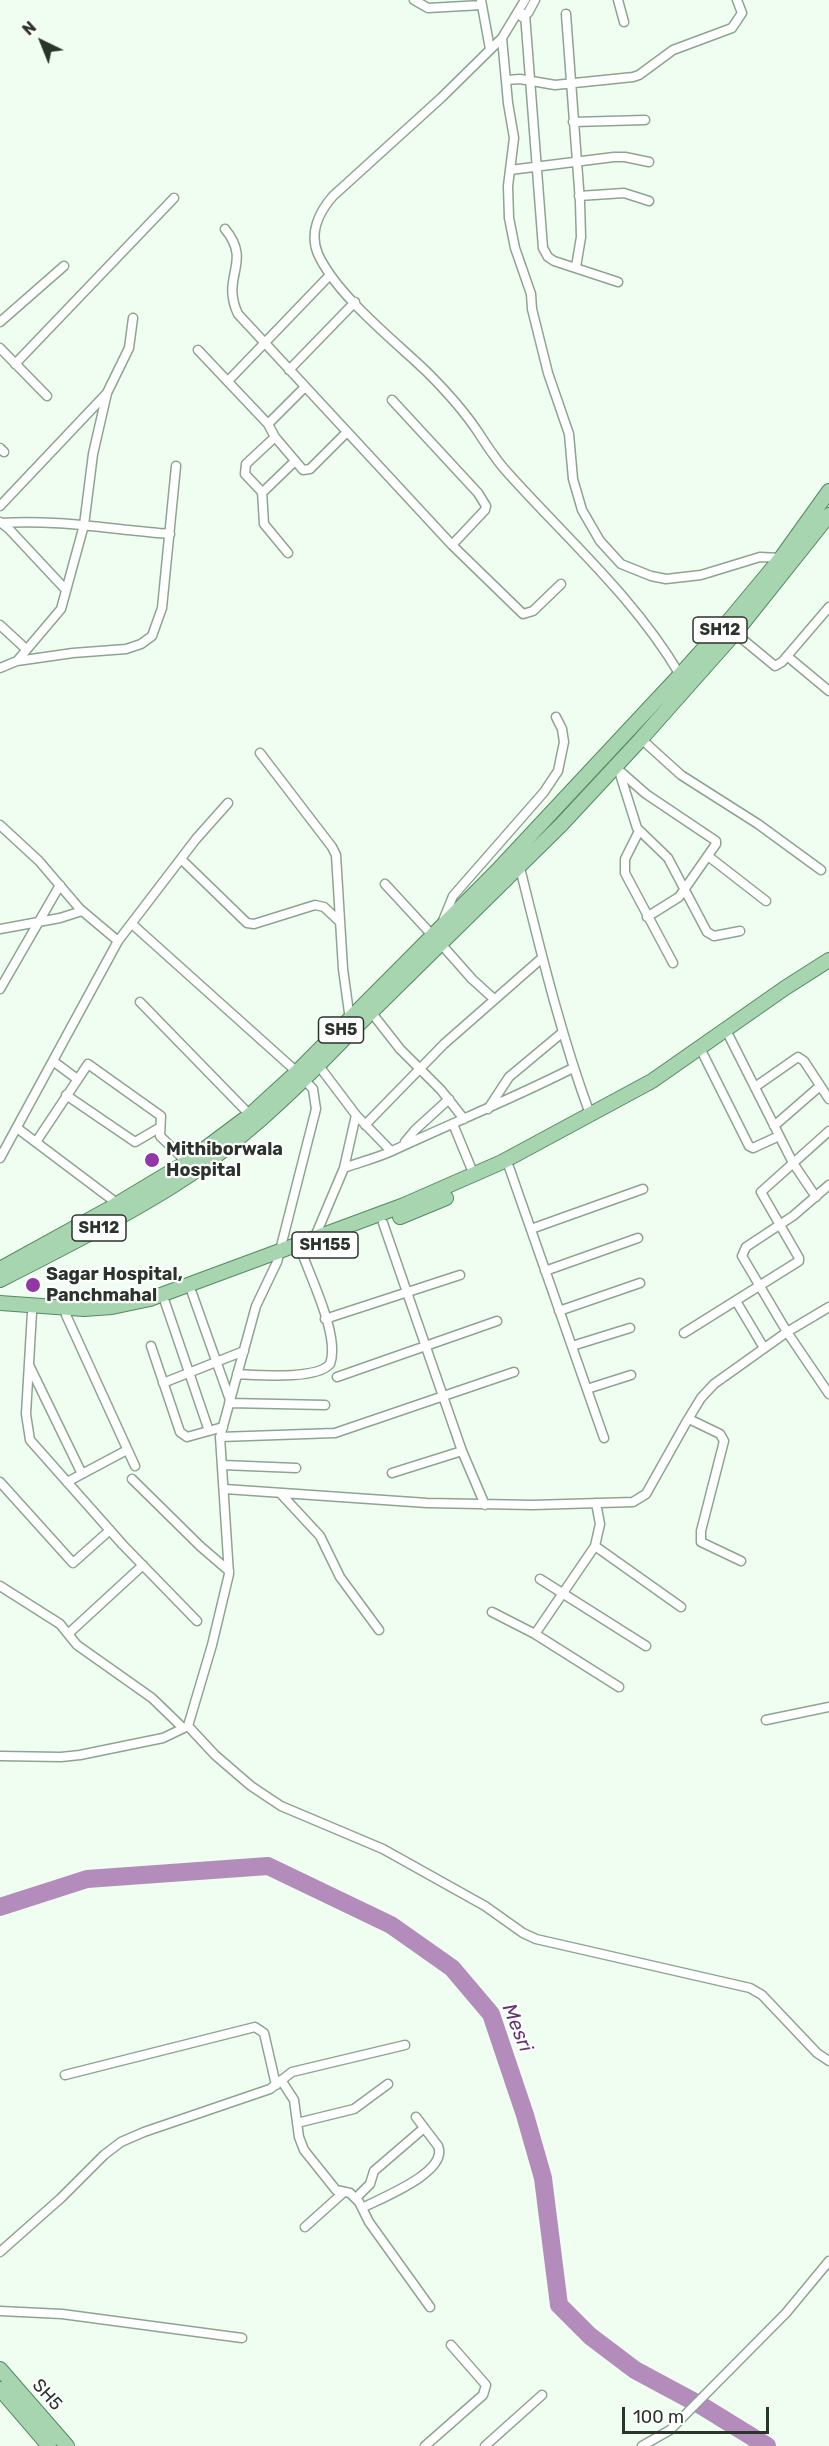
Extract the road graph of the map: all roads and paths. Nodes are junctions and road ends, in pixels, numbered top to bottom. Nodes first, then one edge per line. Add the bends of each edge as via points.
1 (414, 0) edge
2 (525, 0) edge
3 (535, 0) edge
4 (618, 0) edge
5 (737, 0) edge
6 (481, 3) edge
7 (525, 14) junction
8 (566, 14) dead end
9 (624, 22) dead end
10 (511, 23) junction
11 (501, 38) junction
12 (490, 49) junction
13 (506, 80) junction
14 (529, 81) junction
15 (569, 84) junction
16 (645, 120) dead end
17 (573, 122) junction
18 (576, 162) junction
19 (649, 162) dead end
20 (536, 166) junction
21 (510, 170) junction
22 (579, 196) junction
23 (174, 198) dead end
24 (649, 201) dead end
25 (225, 229) dead end
26 (64, 266) dead end
27 (576, 267) junction
28 (330, 275) junction
29 (618, 282) dead end
30 (355, 302) junction
31 (133, 318) dead end
32 (0, 322) edge
33 (265, 344) junction
34 (198, 350) dead end
35 (2, 353) edge
36 (15, 364) junction
37 (289, 370) junction
38 (228, 381) junction
39 (305, 387) junction
40 (107, 393) junction
41 (47, 396) dead end
42 (392, 400) dead end
43 (268, 424) junction
44 (347, 432) junction
45 (275, 437) junction
46 (295, 461) junction
47 (176, 466) dead end
48 (262, 491) junction
49 (827, 499) edge
50 (0, 506) edge
51 (829, 514) edge
52 (1, 523) edge
53 (84, 525) junction
54 (170, 534) junction
55 (452, 545) junction
56 (288, 553) dead end
57 (781, 558) junction
58 (561, 584) dead end
59 (66, 590) junction
60 (829, 608) edge
61 (0, 625) edge
62 (735, 633) junction
63 (27, 649) junction
64 (787, 656) junction
65 (17, 661) junction
66 (0, 668) edge
67 (680, 675) junction
68 (829, 691) edge
69 (556, 717) dead end
70 (630, 728) junction
71 (641, 739) junction
72 (260, 753) dead end
73 (609, 764) junction
74 (228, 803) dead end
75 (639, 831) junction
76 (2, 832) edge
77 (516, 850) junction
78 (708, 856) junction
79 (181, 859) junction
80 (519, 865) junction
81 (821, 870) dead end
82 (385, 884) dead end
83 (60, 885) junction
84 (483, 886) joint
85 (685, 890) junction
86 (766, 901) dead end
87 (82, 910) junction
88 (647, 916) junction
89 (39, 922) junction
90 (340, 922) junction
91 (132, 924) junction
92 (0, 929) edge
93 (740, 931) dead end
94 (438, 936) junction
95 (118, 941) junction
96 (543, 958) junction
97 (829, 960) edge
98 (673, 963) dead end
99 (829, 970) edge
100 (0, 989) edge
101 (494, 999) junction
102 (140, 1002) dead end
103 (371, 1012) junction
104 (350, 1021) junction
105 (563, 1032) junction
106 (729, 1036) junction
107 (702, 1051) junction
108 (53, 1061) junction
109 (319, 1066) junction
110 (421, 1068) junction
111 (573, 1068) junction
112 (301, 1076) junction
113 (77, 1079) junction
114 (820, 1086) junction
115 (755, 1087) junction
116 (66, 1095) junction
117 (627, 1098) junction
118 (829, 1099) edge
119 (449, 1100) junction
120 (488, 1109) junction
121 (590, 1114) junction
122 (250, 1115) junction
123 (356, 1115) junction
124 (464, 1119) junction
125 (453, 1124) junction
126 (365, 1125) junction
127 (774, 1126) junction
128 (17, 1128) junction
129 (159, 1128) junction
130 (829, 1131) edge
131 (779, 1136) junction
132 (36, 1142) junction
133 (403, 1145) junction
134 (391, 1151) junction
135 (0, 1158) edge
136 (187, 1162) junction
137 (793, 1162) junction
138 (509, 1167) junction
139 (344, 1168) junction
140 (474, 1175) junction
141 (829, 1185) edge
142 (643, 1189) dead end
143 (816, 1197) junction
144 (118, 1204) junction
145 (384, 1223) junction
146 (780, 1224) junction
147 (531, 1228) junction
148 (638, 1238) dead end
149 (314, 1239) junction
150 (302, 1253) junction
151 (278, 1257) junction
152 (0, 1269) edge
153 (545, 1271) junction
154 (460, 1275) dead end
155 (0, 1280) edge
156 (640, 1283) dead end
157 (759, 1287) junction
158 (406, 1291) junction
159 (192, 1293) junction
160 (736, 1301) junction
161 (165, 1302) junction
162 (0, 1303) edge
163 (829, 1306) edge
164 (0, 1309) edge
165 (559, 1311) junction
166 (32, 1312) junction
167 (66, 1315) junction
168 (325, 1319) junction
169 (497, 1321) dead end
170 (630, 1328) dead end
171 (787, 1332) junction
172 (684, 1333) dead end
173 (426, 1344) junction
174 (151, 1346) dead end
175 (572, 1346) junction
176 (764, 1348) junction
177 (244, 1351) junction
178 (217, 1362) junction
179 (29, 1365) junction
180 (514, 1372) dead end
181 (190, 1373) junction
182 (237, 1374) junction
183 (631, 1375) dead end
184 (337, 1377) dead end
185 (163, 1383) junction
186 (587, 1389) junction
187 (829, 1394) edge
188 (444, 1396) junction
189 (230, 1402) junction
190 (325, 1405) dead end
191 (689, 1419) junction
192 (223, 1427) junction
193 (209, 1431) junction
194 (220, 1437) junction
195 (604, 1438) dead end
196 (127, 1450) junction
197 (462, 1451) junction
198 (223, 1465) junction
199 (135, 1466) dead end
200 (296, 1468) dead end
201 (392, 1473) dead end
202 (82, 1474) junction
203 (132, 1479) dead end
204 (0, 1482) edge
205 (67, 1482) junction
206 (225, 1489) junction
207 (281, 1494) junction
208 (596, 1503) junction
209 (485, 1505) junction
210 (110, 1530) junction
211 (594, 1546) junction
212 (741, 1561) dead end
213 (143, 1565) junction
214 (229, 1571) junction
215 (540, 1578) dead end
216 (0, 1586) edge
217 (563, 1592) junction
218 (681, 1607) dead end
219 (492, 1612) dead end
220 (197, 1621) dead end
221 (379, 1630) dead end
222 (68, 1634) junction
223 (535, 1634) junction
224 (646, 1646) dead end
225 (619, 1687) dead end
226 (829, 1707) edge
227 (766, 1720) dead end
228 (185, 1727) junction
229 (0, 1756) edge
230 (405, 2045) dead end
231 (829, 2061) edge
232 (64, 2075) dead end
233 (278, 2082) junction
234 (388, 2084) dead end
235 (416, 2117) dead end
236 (297, 2123) junction
237 (424, 2128) junction
238 (344, 2192) junction
239 (356, 2198) junction
240 (362, 2208) junction
241 (306, 2227) dead end
242 (0, 2252) edge
243 (829, 2261) edge
244 (430, 2307) dead end
245 (0, 2311) edge
246 (242, 2338) dead end
247 (451, 2345) dead end
248 (0, 2369) edge
249 (0, 2389) edge
250 (542, 2395) dead end
251 (49, 2446) edge
252 (67, 2446) edge
253 (425, 2446) edge
254 (485, 2446) edge
255 (642, 2446) edge

1 - 6 street via 428,8
2 - 10 street
3 - 7 street
4 - 9 street
5 - 15 street via 742,13 732,28 673,50 639,75
6 - 12 street
7 - 10 street
7 - 14 street
8 - 15 street
10 - 11 street
11 - 12 street
11 - 13 street
12 - 28 street via 321,210 314,237
13 - 14 street
13 - 21 street via 514,138
14 - 15 street
14 - 20 street
15 - 17 street
16 - 17 street
17 - 18 street
18 - 19 street via 625,157
18 - 20 street
18 - 22 street
20 - 21 street
20 - 27 street via 543,248 554,261
21 - 57 street via 509,218 515,248 531,294 548,373 569,434 576,494 600,541 621,564 666,579 701,575 760,557
22 - 24 street via 624,194
22 - 27 street via 581,237
23 - 36 street
25 - 33 street via 238,250 232,277 233,303
26 - 32 street
27 - 29 street
28 - 30 street
28 - 33 street
30 - 37 street
30 - 67 street via 458,406 505,471 615,587
31 - 40 street via 129,348
33 - 37 street
33 - 38 street
34 - 38 street
35 - 36 street
36 - 41 street
37 - 39 street
38 - 43 street
39 - 43 street
39 - 44 street
40 - 50 street
40 - 53 street via 93,454
42 - 55 street via 486,506
43 - 45 street
44 - 46 street via 310,468 303,470
44 - 55 street
45 - 46 street
45 - 48 street via 244,467 245,474
46 - 48 street
47 - 54 street
48 - 56 street via 264,524
49 - 57 main road, SH12
51 - 62 main road
52 - 53 street
52 - 59 street
53 - 54 street
53 - 59 street
54 - 65 street via 162,608 152,636 126,649
55 - 58 street via 523,614 533,611
57 - 67 main road, SH12
59 - 63 street via 61,609
60 - 64 street
61 - 63 street
62 - 64 street via 773,665
62 - 71 main road
63 - 65 street
64 - 68 street
65 - 66 street
67 - 70 main road, SH12
69 - 94 street via 564,742 558,771 453,896
70 - 71 street
70 - 73 main road, SH12
71 - 73 main road
71 - 81 street via 681,775
72 - 90 street via 332,847 338,871
73 - 75 street
73 - 77 main road, SH12 via 549,814
73 - 78 street via 646,794 714,838 716,844
73 - 80 main road via 561,825
74 - 79 street
75 - 85 street via 668,858
75 - 88 street via 623,865
76 - 83 street via 39,861
77 - 80 street
77 - 84 main road, SH12
78 - 85 street
78 - 86 street
79 - 90 street via 247,923 315,905
79 - 91 street
80 - 94 main road, SH12 via 471,913
80 - 96 street
82 - 94 street
83 - 87 street
83 - 89 street
84 - 94 main road, SH5
85 - 88 street
85 - 93 street via 711,935
87 - 89 street
87 - 95 street
88 - 98 street
89 - 92 street
89 - 100 street
90 - 104 street
91 - 95 street
91 - 112 street
94 - 101 street via 472,979
94 - 103 main road, SH12
94 - 104 main road, SH5
95 - 108 street
96 - 101 street
96 - 105 street
97 - 107 main road, SH155
99 - 106 main road, SH155
101 - 110 street
102 - 122 street
103 - 109 main road, SH12
103 - 110 street via 400,1049
104 - 112 main road, SH5
105 - 111 street
105 - 120 street via 508,1077
106 - 107 main road, SH155
106 - 115 street
107 - 117 main road, SH155
107 - 131 street via 749,1146 753,1148
108 - 113 street
108 - 128 street
109 - 112 main road, SH12
109 - 123 street
110 - 119 street
110 - 126 street
111 - 120 street
111 - 121 street
112 - 122 main road, SH5
112 - 151 street via 313,1089 316,1109
112 - 155 main road, SH12 via 269,1113 169,1188
113 - 116 street
113 - 129 street via 86,1065 92,1065 161,1116
114 - 115 street via 798,1057
114 - 118 street
114 - 127 street
115 - 127 street
116 - 129 street via 135,1142
116 - 132 street
117 - 121 main road, SH155
117 - 138 main road, SH155
119 - 124 street
119 - 133 street
120 - 124 street
121 - 140 main road, SH155
122 - 136 main road, SH5
123 - 126 street
123 - 139 street
124 - 125 street
125 - 133 street
125 - 140 street
126 - 134 street
127 - 131 street
128 - 132 street
128 - 135 street
129 - 136 street via 160,1136
130 - 137 street
131 - 137 street
132 - 144 street
133 - 134 street
134 - 139 street
136 - 144 main road, SH5
137 - 143 street
137 - 146 street via 761,1192
138 - 145 main road, SH155
138 - 147 street
139 - 149 street
140 - 149 main road, SH155
141 - 143 street
142 - 147 street
143 - 146 street
144 - 152 main road, SH5
145 - 150 main road, SH155
145 - 158 street
146 - 157 street via 743,1252 744,1262
146 - 157 street via 799,1261
147 - 153 street
148 - 153 street
149 - 151 main road, SH155
150 - 151 main road, SH155
150 - 168 street
151 - 159 main road, SH155
151 - 162 main road, SH155 via 150,1299 112,1307
151 - 177 street via 256,1306
153 - 165 street
154 - 158 street
156 - 165 street
157 - 160 street
157 - 171 street
158 - 168 street
158 - 173 street
159 - 161 main road, SH155
159 - 178 street
160 - 172 street
160 - 176 street
161 - 167 main road, SH155 via 103,1314
161 - 181 street
163 - 171 street
164 - 166 main road, SH155
165 - 175 street
166 - 167 main road, SH155
166 - 179 street
167 - 196 street
168 - 182 street via 333,1348 327,1368 267,1376
169 - 173 street
170 - 175 street
171 - 176 street
171 - 187 street
173 - 184 street
173 - 188 street
174 - 185 street
175 - 186 street
176 - 191 street via 714,1384
177 - 178 street
177 - 182 street
178 - 181 street
178 - 189 street
179 - 202 street
179 - 205 street via 26,1414 30,1440
180 - 188 street
181 - 185 street
181 - 193 street
182 - 189 street
183 - 186 street
185 - 193 street via 180,1432 187,1437
186 - 195 street
188 - 194 street via 335,1433
188 - 197 street
189 - 190 street
189 - 192 street
191 - 208 street via 646,1494 625,1503
191 - 212 street via 720,1434 724,1441 701,1542
192 - 193 street
192 - 194 street
194 - 198 street
196 - 199 street
196 - 202 street
197 - 201 street
197 - 209 street
198 - 200 street
198 - 206 street
202 - 205 street
203 - 214 street
204 - 210 street via 73,1563
205 - 210 street
206 - 207 street
206 - 214 street
207 - 209 street
207 - 221 street via 320,1536 340,1577
208 - 209 street
208 - 211 street via 600,1524
210 - 213 street
211 - 217 street
211 - 218 street
213 - 220 street
213 - 222 street
214 - 228 street via 212,1645
215 - 217 street
216 - 222 street
217 - 223 street
217 - 224 street
219 - 223 street
222 - 228 street via 77,1645 152,1698
223 - 225 street
226 - 227 street
228 - 229 street via 163,1738 80,1755
228 - 231 street via 250,1786 281,1806 383,1849 485,1906 523,1933 757,1991
230 - 233 street via 292,2072
232 - 233 street via 255,2027 264,2033
233 - 236 street via 294,2100
233 - 242 street via 121,2142
234 - 236 street via 354,2109
235 - 237 street
236 - 238 street via 304,2150 336,2190
237 - 239 street via 374,2171 370,2184
237 - 240 street via 438,2146 439,2159 414,2182
238 - 239 street
238 - 241 street
239 - 240 street
240 - 244 street
243 - 255 street via 670,2430
245 - 246 street via 62,2314
247 - 253 street via 486,2389
248 - 252 main road, SH5
249 - 251 main road, SH5
250 - 254 street

